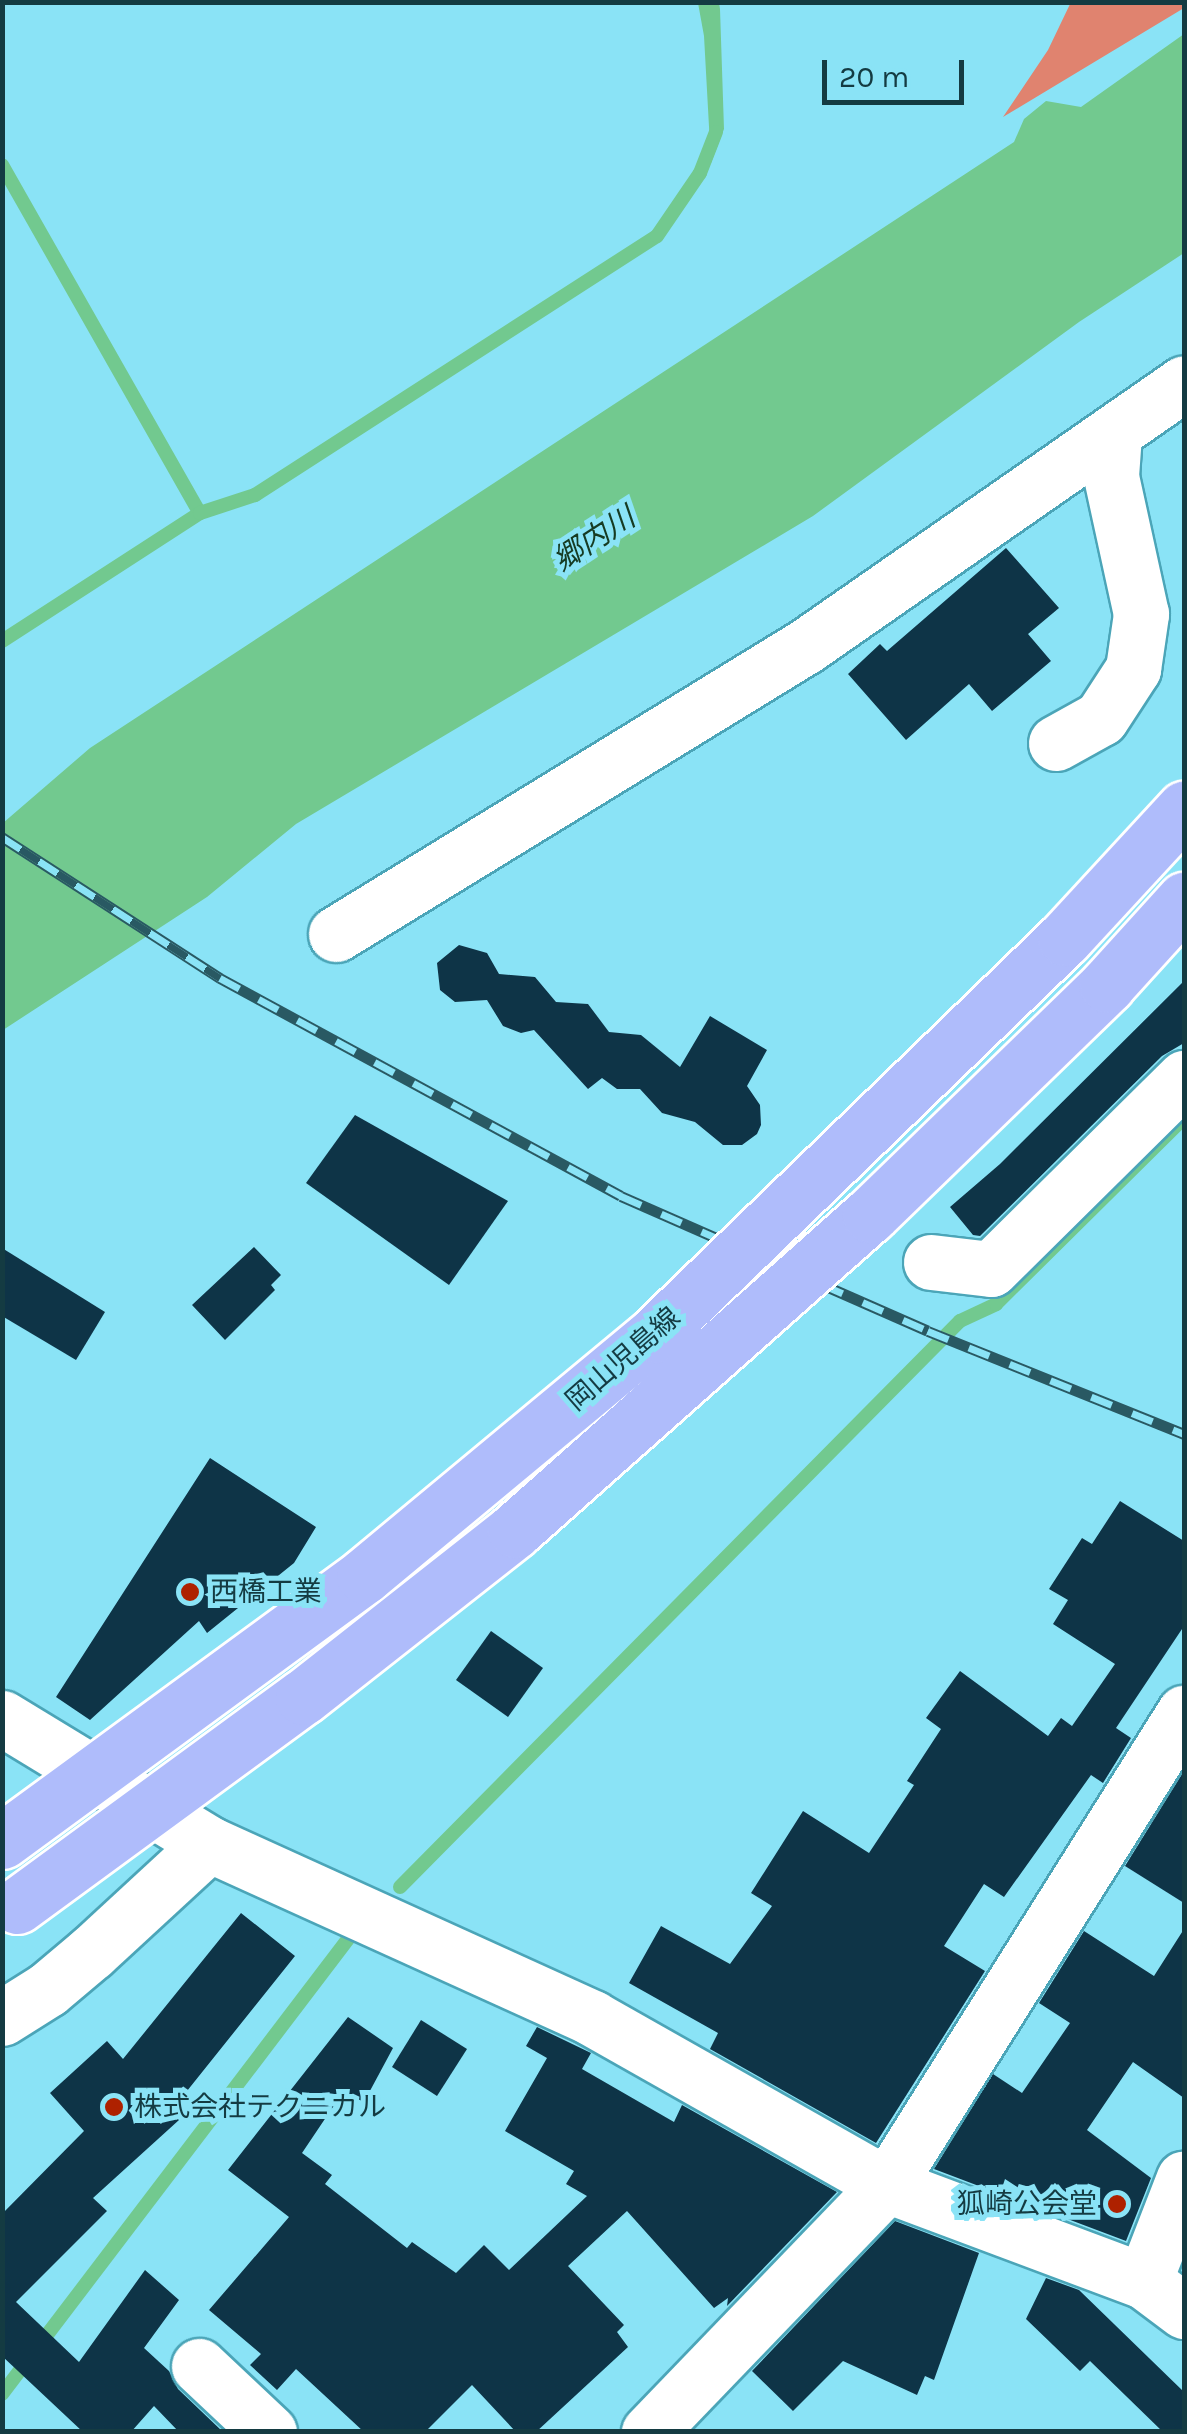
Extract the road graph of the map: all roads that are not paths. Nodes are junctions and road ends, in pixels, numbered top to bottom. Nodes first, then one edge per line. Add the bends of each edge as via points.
1 (1184, 383) edge
2 (1114, 434) junction
3 (1056, 743) dead end
4 (1184, 810) edge
5 (1184, 900) edge
6 (336, 934) dead end
7 (1184, 1078) edge
8 (932, 1262) dead end
9 (1184, 1713) edge
10 (2, 1718) edge
11 (2, 1841) edge
12 (208, 1844) junction
13 (17, 1906) dead end
14 (2, 2018) edge
15 (1184, 2178) edge
16 (887, 2185) junction
17 (1164, 2296) edge
18 (200, 2366) dead end
19 (269, 2432) edge
20 (650, 2432) edge

1 - 2 street
2 - 3 street via 1111,476 1141,614 1133,668 1101,718
2 - 6 street via 806,646
4 - 11 main road, 岡山児島線, bridge via 1065,938 654,1334 364,1576
5 - 13 main road, 岡山児島線, bridge via 1107,985 870,1215 530,1518 302,1697
7 - 8 street via 991,1270
9 - 16 street
10 - 12 street
12 - 14 street via 62,1977
12 - 16 street via 592,2018
15 - 17 street
16 - 17 street
16 - 20 street
18 - 19 street

